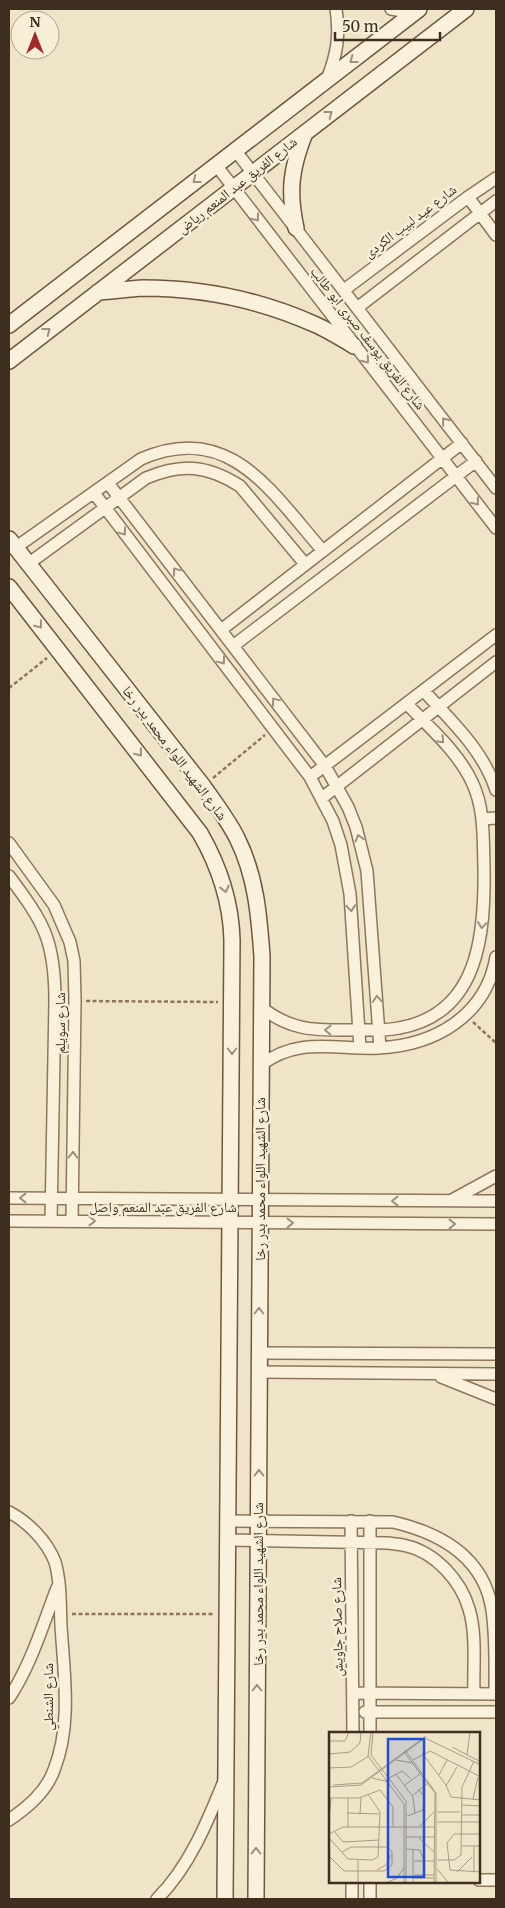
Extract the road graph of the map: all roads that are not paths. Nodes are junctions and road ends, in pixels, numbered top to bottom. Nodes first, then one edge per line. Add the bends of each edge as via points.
1 (336, 9) edge
2 (391, 9) edge
3 (466, 9) edge
4 (417, 11) edge
5 (327, 79) junction
6 (305, 133) junction
7 (235, 150) junction
8 (216, 165) junction
9 (253, 172) junction
10 (496, 178) edge
11 (233, 188) junction
12 (480, 189) junction
13 (468, 197) junction
14 (495, 206) edge
15 (480, 213) junction
16 (296, 228) junction
17 (496, 235) edge
18 (344, 290) junction
19 (98, 292) junction
20 (357, 308) junction
21 (9, 325) edge
22 (354, 346) junction
23 (9, 361) edge
24 (462, 443) junction
25 (442, 458) junction
26 (476, 461) junction
27 (456, 476) junction
28 (108, 482) junction
29 (496, 488) edge
30 (94, 493) junction
31 (120, 497) junction
32 (105, 508) junction
33 (496, 528) edge
34 (12, 544) edge
35 (323, 550) junction
36 (28, 564) junction
37 (305, 564) junction
38 (9, 587) edge
39 (9, 598) edge
40 (24, 605) junction
41 (221, 630) junction
42 (496, 635) edge
43 (233, 646) junction
44 (496, 662) edge
45 (424, 691) junction
46 (407, 704) junction
47 (439, 708) junction
48 (423, 720) junction
49 (481, 756) junction
50 (324, 766) junction
51 (464, 766) junction
52 (310, 777) junction
53 (338, 787) junction
54 (496, 790) edge
55 (322, 798) junction
56 (496, 818) edge
57 (482, 819) junction
58 (9, 843) edge
59 (9, 876) edge
60 (484, 884) junction
61 (496, 884) edge
62 (484, 901) junction
63 (496, 901) edge
64 (496, 957) edge
65 (261, 1007) junction
66 (359, 1030) junction
67 (379, 1030) junction
68 (360, 1048) junction
69 (380, 1048) junction
70 (261, 1065) junction
71 (496, 1176) edge
72 (9, 1198) edge
73 (51, 1198) junction
74 (72, 1199) junction
75 (231, 1200) junction
76 (260, 1200) junction
77 (451, 1201) junction
78 (496, 1201) edge
79 (9, 1221) edge
80 (51, 1221) junction
81 (72, 1221) junction
82 (230, 1222) junction
83 (260, 1222) junction
84 (496, 1224) edge
85 (259, 1353) junction
86 (496, 1354) edge
87 (259, 1372) junction
88 (433, 1373) junction
89 (496, 1374) edge
90 (496, 1399) edge
91 (9, 1512) edge
92 (228, 1521) junction
93 (258, 1521) junction
94 (351, 1521) junction
95 (370, 1521) junction
96 (228, 1540) junction
97 (258, 1541) junction
98 (352, 1542) junction
99 (370, 1543) junction
100 (59, 1584) junction
101 (353, 1693) junction
102 (370, 1693) junction
103 (474, 1694) junction
104 (496, 1694) edge
105 (9, 1698) edge
106 (353, 1712) junction
107 (370, 1712) junction
108 (496, 1712) edge
109 (353, 1732) edge
110 (370, 1732) edge
111 (226, 1775) junction
112 (9, 1820) edge
113 (480, 1880) edge
114 (496, 1880) edge
115 (352, 1883) edge
116 (370, 1883) edge
117 (158, 1899) edge
118 (226, 1899) edge
119 (256, 1899) edge
120 (352, 1899) edge
121 (370, 1899) edge

1 - 5 street via 338,45
2 - 4 street
6 -> 3 street, شارع الفريق عبد المنعم رياض
4 -> 5 street, شارع الفريق عبد المنعم رياض
5 - 7 street, شارع الفريق عبد المنعم رياض
6 - 9 street, شارع الفريق عبد المنعم رياض
6 - 16 street via 291,180
7 - 8 street, شارع الفريق عبد المنعم رياض
7 - 9 street, شارع الفريق يوسف صبرى ابو طالب
8 - 11 street, شارع الفريق يوسف صبرى ابو طالب
8 -> 21 street, شارع الفريق عبد المنعم رياض
9 - 11 street, شارع الفريق عبد المنعم رياض
9 - 16 street, شارع الفريق يوسف صبرى ابو طالب
10 - 12 street, شارع عيد لبيب الكردى
11 - 19 street, شارع الفريق عبد المنعم رياض
11 -> 22 street, شارع الفريق يوسف صبرى ابو طالب
12 - 13 street, شارع عيد لبيب الكردى
12 - 14 street
13 - 15 street
13 - 18 street, شارع عيد لبيب الكردى
14 - 15 street
15 - 17 street
15 - 20 street
16 - 18 street, شارع الفريق يوسف صبرى ابو طالب
18 - 20 street, شارع الفريق يوسف صبرى ابو طالب
19 - 22 street via 142,288 231,296 315,324
23 -> 19 street, شارع الفريق عبد المنعم رياض
24 -> 20 street, شارع الفريق يوسف صبرى ابو طالب
22 -> 25 street, شارع الفريق يوسف صبرى ابو طالب
24 - 25 street
24 - 26 street, شارع الفريق يوسف صبرى ابو طالب
25 - 27 street, شارع الفريق يوسف صبرى ابو طالب
25 - 35 street
26 - 27 street
26 - 29 street, شارع الفريق يوسف صبرى ابو طالب
27 -> 33 street, شارع الفريق يوسف صبرى ابو طالب
27 - 43 street
28 - 30 street
28 - 31 street
28 - 35 street via 141,459 176,448 228,456 257,476
30 - 32 street
30 - 34 street
31 - 32 street
31 - 37 street via 146,478 161,472 177,468 210,470 240,486
41 -> 31 street
32 - 36 street
32 -> 52 street
34 - 36 street, شارع الشهيد اللواء محمد بدر رخا
35 - 37 street
36 - 65 street, شارع الشهيد اللواء محمد بدر رخا via 203,786 237,839 248,863 259,913
37 - 41 street
38 - 40 street, شارع الشهيد اللواء محمد بدر رخا
39 - 40 street
40 -> 75 street, شارع الشهيد اللواء محمد بدر رخا via 200,832 222,881 232,932
41 - 43 street
42 - 45 street
50 -> 43 street
44 - 47 street
45 - 46 street
45 - 47 street
46 - 48 street
46 - 50 street
47 - 48 street
47 - 49 street
48 -> 51 street
48 - 53 street
49 - 51 street
49 - 54 street
50 - 52 street
50 - 53 street
51 - 57 street via 479,800
52 - 55 street
53 - 55 street
67 -> 53 street via 367,871 356,827
55 -> 66 street via 341,845 350,894
56 - 57 street
57 - 60 street
74 -> 58 street, شارع سويلم via 74,961 63,923
59 - 73 street, شارع سويلم via 41,923 54,965
60 - 61 street
60 - 62 street
62 - 63 street
62 -> 67 street via 476,954 458,995 436,1014 418,1023
64 - 69 street via 479,1000 466,1016 432,1036
66 -> 65 street via 301,1028 280,1020
65 - 70 street, شارع الشهيد اللواء محمد بدر رخا
66 - 67 street
66 - 68 street
67 - 69 street
68 - 69 street
68 - 70 street via 295,1048 277,1054
70 - 76 street, شارع الشهيد اللواء محمد بدر رخا
71 - 77 street
73 -> 72 street, شارع الفريق عبد المنعم واصل
73 - 74 street, شارع الفريق عبد المنعم واصل
73 - 80 street, شارع سويلم
74 - 75 street, شارع الفريق عبد المنعم واصل
74 - 81 street, شارع سويلم
75 - 76 street, شارع الفريق عبد المنعم واصل
75 - 82 street, شارع الشهيد اللواء محمد بدر رخا
77 -> 76 street, شارع الفريق عبد المنعم واصل
76 - 83 street, شارع الشهيد اللواء محمد بدر رخا
77 - 78 street, شارع الفريق عبد المنعم واصل
79 - 80 street, شارع الفريق عبد المنعم واصل
80 - 81 street, شارع الفريق عبد المنعم واصل
81 -> 82 street, شارع الفريق عبد المنعم واصل
82 - 83 street, شارع الفريق عبد المنعم واصل
82 - 92 street, شارع الشهيد اللواء محمد بدر رخا
83 -> 84 street, شارع الفريق عبد المنعم واصل
85 -> 83 street, شارع الشهيد اللواء محمد بدر رخا
85 - 86 street
85 - 87 street, شارع الشهيد اللواء محمد بدر رخا
87 - 88 street
93 -> 87 street, شارع الشهيد اللواء محمد بدر رخا
88 - 89 street
88 - 90 street
91 - 100 street, شارع الشنطي via 44,1542 54,1561
92 - 93 street
92 - 96 street, شارع الشهيد اللواء محمد بدر رخا
93 - 94 street
93 - 97 street, شارع الشهيد اللواء محمد بدر رخا
94 - 95 street
94 - 98 street, شارع صلاح جاويش
95 - 99 street
95 - 104 street via 393,1522 434,1535 462,1554 479,1573 492,1608
96 - 97 street
96 - 111 street, شارع الشهيد اللواء محمد بدر رخا
97 - 98 street
119 -> 97 street, شارع الشهيد اللواء محمد بدر رخا
98 - 99 street
98 - 101 street, شارع صلاح جاويش
99 - 102 street
99 - 103 street via 408,1546 439,1563 452,1576 469,1609
100 - 105 street
100 - 112 street, شارع الشنطي via 66,1700 61,1749 43,1792
101 - 102 street
101 - 106 street, شارع صلاح جاويش
102 - 103 street
102 - 107 street
103 - 104 street
106 - 107 street
106 - 109 street, شارع صلاح جاويش
107 - 108 street
107 - 110 street
111 - 117 street via 200,1838
111 - 118 street, شارع الشهيد اللواء محمد بدر رخا
113 - 114 street
115 - 120 street
116 - 121 street

